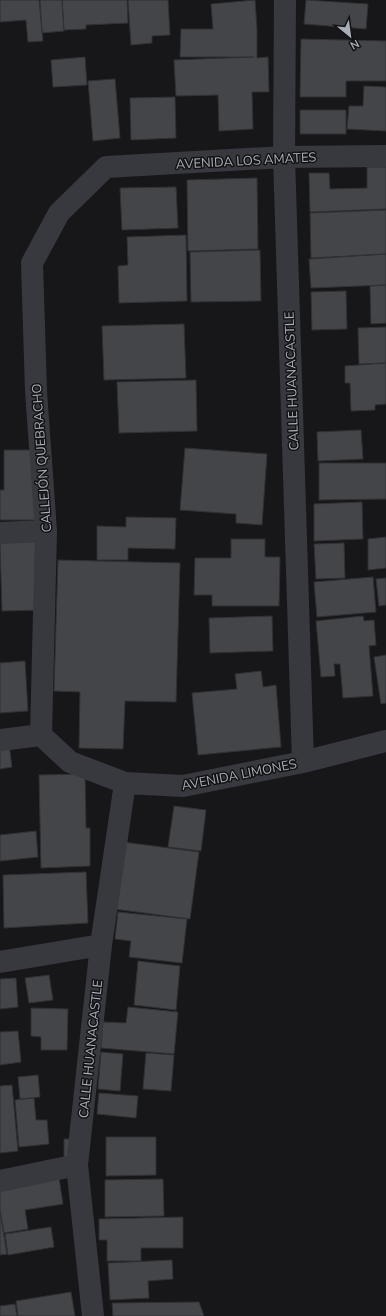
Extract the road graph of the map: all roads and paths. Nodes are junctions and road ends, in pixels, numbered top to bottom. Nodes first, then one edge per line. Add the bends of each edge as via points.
1 (285, 0) edge
2 (386, 156) edge
3 (284, 157) junction
4 (106, 167) joint
5 (46, 531) junction
6 (0, 533) edge
7 (41, 735) junction
8 (0, 740) edge
9 (386, 741) edge
10 (303, 762) junction
11 (125, 783) junction
12 (101, 945) junction
13 (0, 962) edge
14 (77, 1165) junction
15 (0, 1181) edge
16 (93, 1316) edge

1 - 3 street, CALLE HUANACASTLE
2 - 3 street, AVENIDA LOS AMATES
3 - 4 street, AVENIDA LOS AMATES
3 - 10 street, CALLE HUANACASTLE
4 - 5 street, CALLEJÓN QUEBRACHO via 59,213 32,263 36,391
5 - 6 street
5 - 7 street, CALLEJÓN QUEBRACHO
7 - 8 street
7 - 11 street, AVENIDA LIMONES via 70,762
9 - 10 street, AVENIDA LIMONES
10 - 11 street, AVENIDA LIMONES via 183,786
11 - 12 street, CALLE HUANACASTLE
12 - 13 street
12 - 14 street, CALLE HUANACASTLE
14 - 15 street
14 - 16 street, CALLE HUANACASTLE

